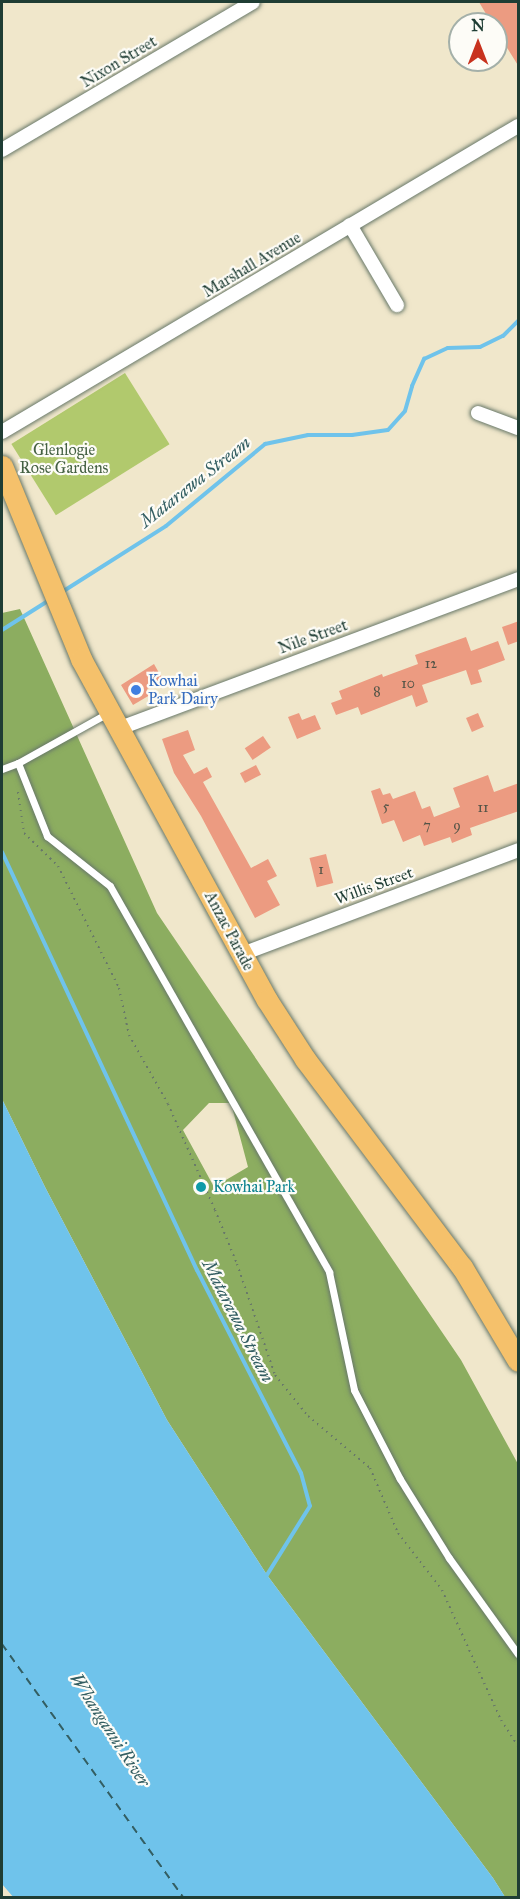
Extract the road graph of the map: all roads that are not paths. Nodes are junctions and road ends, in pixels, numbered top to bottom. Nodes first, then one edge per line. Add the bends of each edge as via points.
1 (253, 2) edge
2 (519, 126) edge
3 (2, 150) edge
4 (350, 225) junction
5 (397, 305) dead end
6 (478, 413) dead end
7 (519, 428) edge
8 (2, 432) edge
9 (2, 466) edge
10 (519, 579) edge
11 (115, 720) junction
12 (18, 762) junction
13 (2, 769) edge
14 (519, 850) edge
15 (242, 954) junction
16 (519, 1361) edge
17 (519, 1654) edge

1 - 3 street, Nixon Street
2 - 4 street, Marshall Avenue
4 - 5 street
4 - 8 street, Marshall Avenue
6 - 7 street
9 - 11 main road, Anzac Parade via 81,659
10 - 11 street, Nile Street
11 - 12 lane
11 - 15 main road, Anzac Parade
12 - 13 lane
12 - 17 lane via 47,836 110,886 291,1203 328,1272 354,1390 400,1479 449,1558
14 - 15 street, Willis Street
15 - 16 main road, Anzac Parade via 285,1029 456,1259

